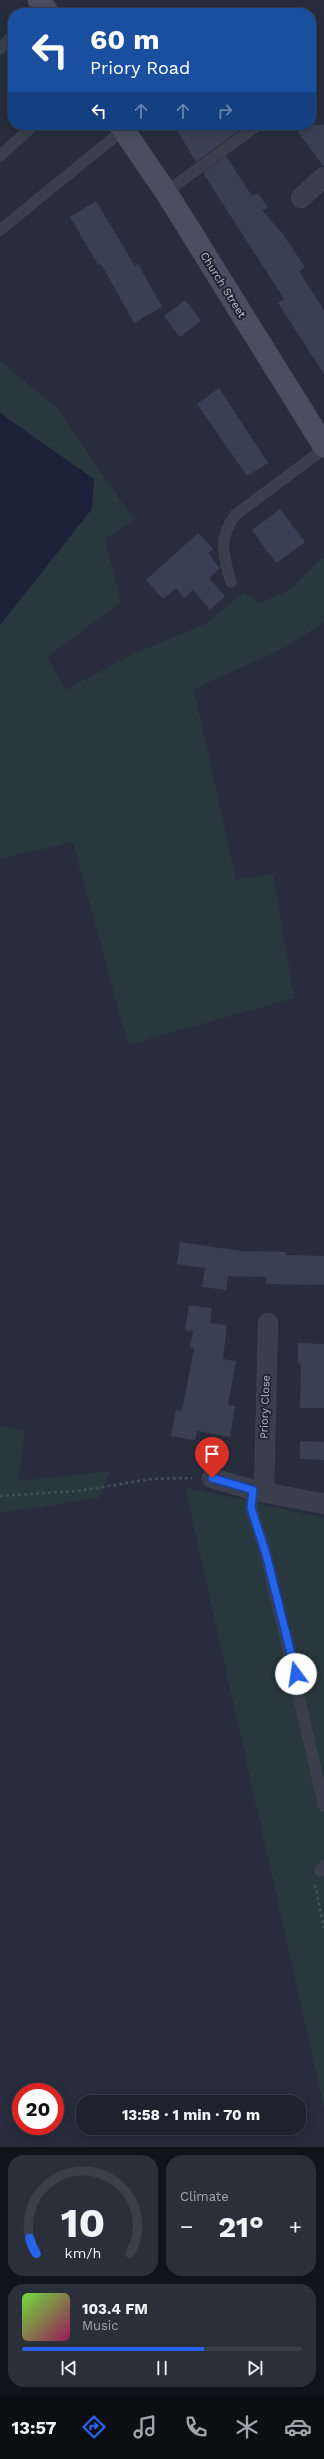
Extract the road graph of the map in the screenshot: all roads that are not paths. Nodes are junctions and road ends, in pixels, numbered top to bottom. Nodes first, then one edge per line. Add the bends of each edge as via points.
1 (8, 40) edge
2 (0, 49) edge
3 (29, 130) edge
4 (120, 130) edge
5 (123, 130) edge
6 (251, 130) edge
7 (0, 156) edge
8 (324, 177) edge
9 (166, 192) junction
10 (301, 198) dead end
11 (0, 230) edge
12 (324, 447) edge
13 (231, 582) dead end
14 (268, 1323) dead end
15 (212, 1478) road end
16 (259, 1491) junction
17 (324, 1504) edge
18 (324, 1806) edge

1 - 2 lane
3 - 7 lane
4 - 11 lane
5 - 9 main road, Church Street
6 - 9 lane
8 - 10 street
9 - 12 main road, Church Street
12 - 13 lane via 235,515 227,526 223,538
14 - 16 street, Priory Close
15 - 16 street
16 - 17 street
16 - 18 lane via 251,1508 268,1562

